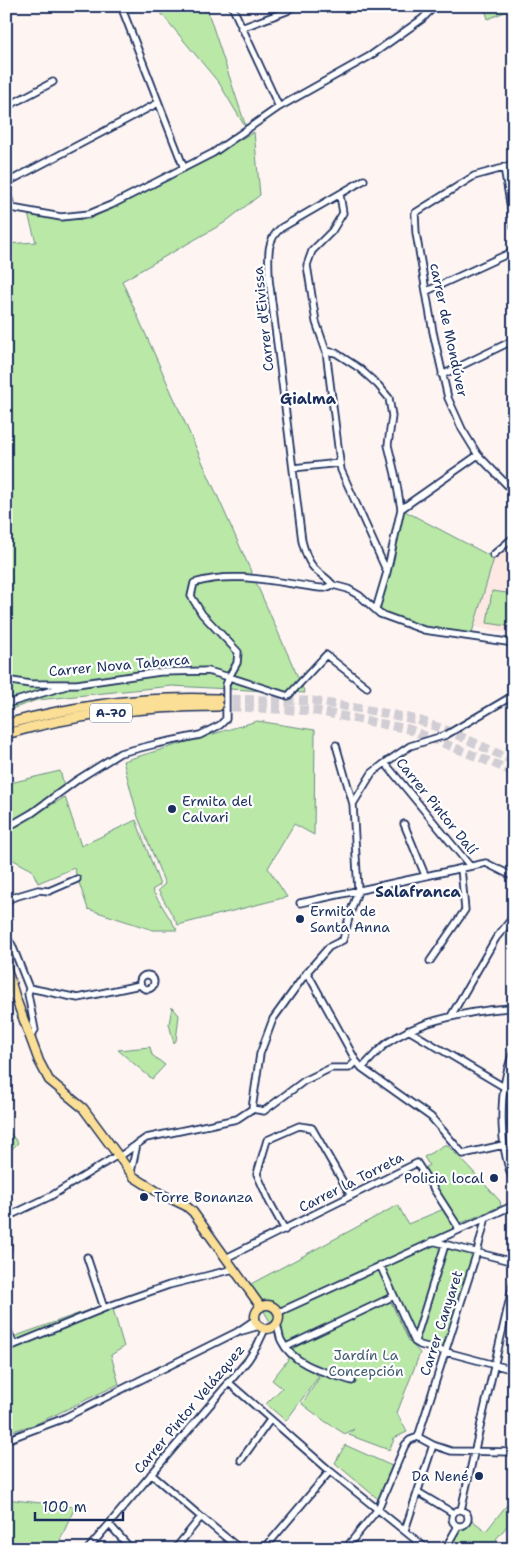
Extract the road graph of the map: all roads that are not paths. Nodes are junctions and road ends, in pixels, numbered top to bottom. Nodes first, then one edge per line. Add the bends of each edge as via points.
1 (121, 6) edge
2 (232, 6) edge
3 (294, 6) edge
4 (435, 6) edge
5 (241, 28) junction
6 (53, 82) dead end
7 (158, 103) junction
8 (6, 107) edge
9 (279, 107) junction
10 (514, 165) edge
11 (504, 167) junction
12 (184, 168) junction
13 (364, 180) dead end
14 (6, 183) edge
15 (6, 191) edge
16 (340, 195) junction
17 (9, 208) edge
18 (514, 227) edge
19 (514, 251) edge
20 (427, 291) junction
21 (514, 340) edge
22 (326, 350) junction
23 (442, 375) junction
24 (478, 455) junction
25 (340, 463) junction
26 (294, 468) junction
27 (514, 492) edge
28 (401, 509) junction
29 (514, 537) edge
30 (493, 555) dead end
31 (387, 572) junction
32 (333, 585) junction
33 (376, 609) junction
34 (514, 643) edge
35 (229, 677) junction
36 (6, 680) edge
37 (74, 684) junction
38 (367, 687) dead end
39 (514, 695) edge
40 (6, 704) edge
41 (6, 724) edge
42 (6, 734) edge
43 (336, 745) dead end
44 (385, 762) junction
45 (353, 804) junction
46 (404, 824) dead end
47 (6, 828) edge
48 (470, 866) junction
49 (461, 868) junction
50 (425, 875) junction
51 (514, 877) edge
52 (78, 879) dead end
53 (358, 891) junction
54 (6, 903) edge
55 (300, 903) dead end
56 (514, 916) edge
57 (6, 938) edge
58 (430, 961) dead end
59 (6, 966) edge
60 (307, 972) junction
61 (140, 984) dead end
62 (29, 988) junction
63 (6, 993) edge
64 (16, 999) junction
65 (514, 1008) edge
66 (451, 1016) junction
67 (408, 1030) junction
68 (30, 1037) junction
69 (514, 1050) edge
70 (356, 1062) junction
71 (362, 1068) junction
72 (503, 1087) junction
73 (514, 1093) edge
74 (252, 1109) junction
75 (138, 1144) junction
76 (503, 1145) junction
77 (118, 1156) junction
78 (131, 1172) junction
79 (514, 1182) edge
80 (351, 1196) junction
81 (514, 1205) edge
82 (510, 1208) edge
83 (486, 1217) junction
84 (6, 1219) edge
85 (285, 1230) junction
86 (459, 1230) junction
87 (432, 1242) junction
88 (445, 1245) junction
89 (477, 1252) junction
90 (86, 1257) dead end
91 (226, 1258) junction
92 (514, 1262) edge
93 (380, 1265) junction
94 (234, 1269) junction
95 (514, 1280) edge
96 (394, 1296) junction
97 (261, 1307) junction
98 (104, 1308) junction
99 (278, 1312) junction
100 (260, 1325) junction
101 (277, 1325) junction
102 (6, 1326) edge
103 (415, 1342) junction
104 (286, 1347) junction
105 (445, 1352) junction
106 (493, 1366) junction
107 (514, 1370) edge
108 (352, 1381) dead end
109 (228, 1382) junction
110 (270, 1420) junction
111 (418, 1437) junction
112 (6, 1440) edge
113 (433, 1445) junction
114 (474, 1451) junction
115 (514, 1452) edge
116 (241, 1460) dead end
117 (330, 1471) junction
118 (151, 1474) junction
119 (418, 1492) junction
120 (378, 1509) junction
121 (461, 1510) junction
122 (453, 1513) junction
123 (200, 1517) junction
124 (108, 1524) junction
125 (458, 1526) junction
126 (405, 1530) junction
127 (88, 1549) edge
128 (131, 1549) edge
129 (175, 1549) edge
130 (240, 1549) edge
131 (264, 1549) edge
132 (345, 1549) edge
133 (427, 1549) edge
134 (445, 1549) edge

1 - 7 street
2 - 5 street
3 - 5 street
4 - 9 street via 370,56
5 - 9 street
6 - 8 street
7 - 12 street
7 - 14 street
9 - 12 street via 213,153
10 - 11 street
11 - 18 street
11 - 20 street, carrer de Mondúver via 474,176 415,213
12 - 17 street via 89,214 61,217
13 - 16 street, Carrer d'Eivissa
15 - 17 street
16 - 22 street via 343,213 332,231 312,251 307,265 316,322
16 - 26 street, Carrer d'Eivissa via 282,228 273,235 270,243 269,279
19 - 20 street
20 - 23 street, carrer de Mondúver
21 - 23 street
22 - 25 street
22 - 28 street via 359,368 388,398 392,416 388,445
23 - 24 street, carrer de Mondúver via 448,398
24 - 27 street, carrer de Mondúver
24 - 28 street
25 - 26 street
25 - 31 street
26 - 32 street, Carrer d'Eivissa via 302,541 307,557
28 - 31 street
29 - 30 street
31 - 33 street
32 - 33 street via 355,593
32 - 35 street via 320,588 266,579 226,577 194,583 191,596 202,614 238,652 237,663
33 - 34 street via 380,614 424,630
35 - 37 street, Carrer Nova Tabarca via 208,671 160,672
35 - 38 street, Carrer Nova Tabarca via 288,696 326,655
35 - 47 street via 226,719 220,725 200,735 120,753
36 - 37 street, Carrer Nova Tabarca via 30,684
37 - 40 street
39 - 44 street via 446,735 410,746
41 - 42 highway, A-70 via 114,702 168,698 218,702 58,721
43 - 45 street
44 - 45 street via 372,773
44 - 48 street, Carrer Pintor Dalí
45 - 53 street
46 - 50 street
48 - 49 street
48 - 51 street via 486,863
49 - 50 street
49 - 58 street via 465,910
50 - 53 street
52 - 54 street via 49,890 11,898
53 - 55 street
53 - 60 street via 343,940 329,947
56 - 66 street via 496,938
57 - 62 street via 12,945
59 - 64 main road
60 - 70 street
60 - 74 street via 273,1019 260,1054
61 - 62 street via 78,998
62 - 68 street via 35,1030
63 - 64 street
64 - 68 main road
65 - 66 street
66 - 67 street
67 - 71 street via 385,1044
67 - 72 street
68 - 77 main road via 43,1072 83,1108
69 - 72 street
70 - 71 street
70 - 74 street via 349,1068 332,1068 304,1081 264,1111
71 - 76 street via 431,1118 463,1154
72 - 73 street
72 - 76 street
74 - 75 street via 237,1119 146,1138
75 - 77 street
75 - 78 street
76 - 79 street
77 - 78 main road
77 - 84 street
78 - 91 main road via 140,1181 193,1212
80 - 85 street, Carrer la Torreta
80 - 85 street via 312,1128 299,1126 267,1140 257,1174
80 - 86 street, Carrer la Torreta via 417,1163
81 - 82 street
82 - 83 street
83 - 86 street
83 - 89 street, Carrer Canyaret
85 - 91 street, Carrer la Torreta
86 - 87 street
87 - 88 street
87 - 93 street
88 - 89 street
88 - 103 street
89 - 92 street
89 - 105 street, Carrer Canyaret
90 - 98 street
91 - 94 main road
93 - 96 street
93 - 99 street
94 - 97 main road
94 - 98 street via 169,1285
95 - 106 street
96 - 103 street
96 - 104 street
97 - 99 main road via 272,1306
97 - 100 main road via 256,1312
98 - 102 street via 14,1345
99 - 101 main road via 280,1319
100 - 101 main road via 270,1329
100 - 109 street, Carrer Pintor Velázquez via 257,1346
100 - 112 street via 238,1332 62,1419
101 - 104 street
103 - 105 street
104 - 108 street via 293,1356 314,1368
105 - 106 street
105 - 111 street, Carrer Canyaret
106 - 107 street
106 - 114 street
109 - 110 street
109 - 118 street, Carrer Pintor Velázquez
110 - 116 street
110 - 117 street
111 - 113 street
111 - 120 street via 405,1445
113 - 114 street via 451,1451
113 - 119 street
114 - 115 street
114 - 121 street
117 - 120 street
117 - 131 street
118 - 123 street
118 - 124 street, Carrer Pintor Velázquez
119 - 122 street
119 - 126 street
120 - 126 street
120 - 132 street
121 - 122 street
121 - 125 street via 468,1517 464,1525
122 - 125 street via 451,1520
123 - 129 street
123 - 130 street
124 - 127 street, Carrer Pintor Velázquez
124 - 128 street
125 - 134 street
126 - 133 street

